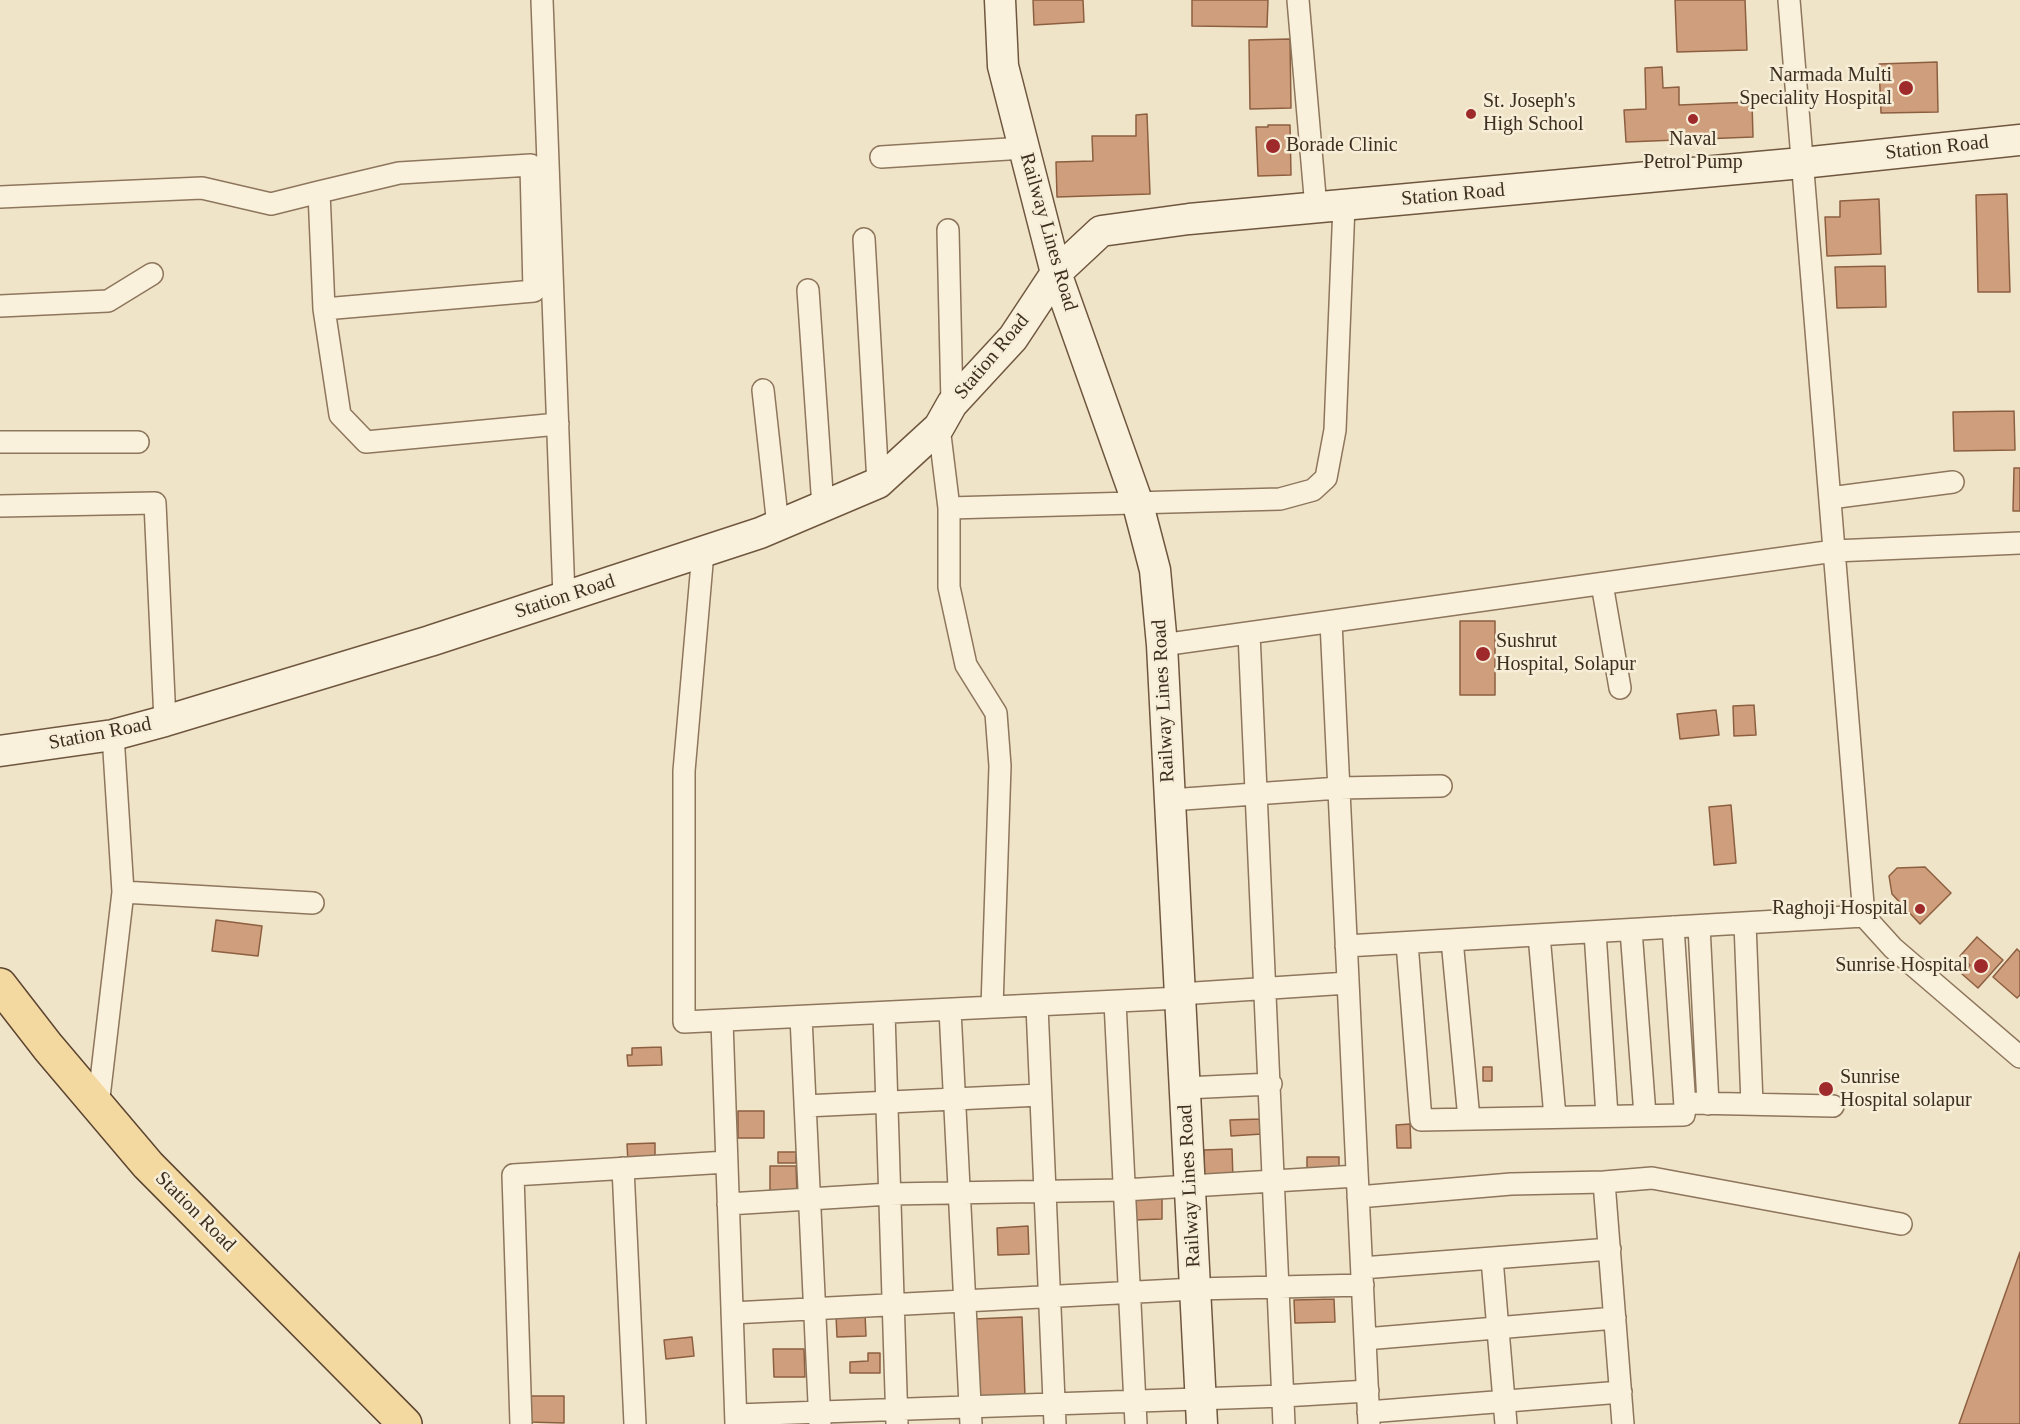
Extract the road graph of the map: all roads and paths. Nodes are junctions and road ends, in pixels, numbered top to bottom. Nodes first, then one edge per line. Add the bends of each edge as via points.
1 (542, 0) edge
2 (1000, 0) edge
3 (1298, 0) edge
4 (1789, 0) edge
5 (2020, 140) edge
6 (1024, 148) junction
7 (881, 157) dead end
8 (1802, 163) junction
9 (319, 192) junction
10 (0, 197) edge
11 (1330, 206) junction
12 (948, 230) dead end
13 (864, 238) dead end
14 (1056, 273) junction
15 (152, 274) dead end
16 (808, 290) dead end
17 (0, 306) edge
18 (324, 309) junction
19 (763, 390) dead end
20 (945, 416) junction
21 (558, 424) junction
22 (0, 442) edge
23 (138, 442) dead end
24 (1953, 482) dead end
25 (878, 483) junction
26 (1830, 498) junction
27 (1137, 501) junction
28 (0, 506) edge
29 (823, 507) junction
30 (949, 508) junction
31 (778, 526) junction
32 (2020, 543) edge
33 (1834, 551) junction
34 (703, 552) junction
35 (1602, 584) junction
36 (564, 597) junction
37 (1330, 622) junction
38 (1249, 633) junction
39 (1162, 645) junction
40 (1620, 688) dead end
41 (165, 722) junction
42 (113, 735) junction
43 (0, 751) edge
44 (1441, 786) dead end
45 (1338, 789) junction
46 (1256, 794) junction
47 (1170, 800) junction
48 (123, 892) junction
49 (314, 903) dead end
50 (1864, 916) junction
51 (1744, 923) junction
52 (1699, 926) junction
53 (1673, 927) junction
54 (1631, 930) junction
55 (1595, 932) junction
56 (1539, 935) junction
57 (1452, 940) junction
58 (1407, 943) junction
59 (1346, 946) junction
60 (1348, 983) junction
61 (0, 985) edge
62 (1266, 988) junction
63 (1180, 996) junction
64 (1115, 1002) junction
65 (1037, 1005) junction
66 (992, 1007) junction
67 (950, 1010) junction
68 (884, 1012) junction
69 (0, 1013) edge
70 (801, 1017) junction
71 (722, 1020) junction
72 (2020, 1057) edge
73 (1271, 1084) junction
74 (1185, 1088) junction
75 (1041, 1095) junction
76 (955, 1099) junction
77 (887, 1102) junction
78 (1708, 1104) junction
79 (1752, 1104) junction
80 (98, 1106) junction
81 (805, 1106) junction
82 (1833, 1106) dead end
83 (1685, 1107) junction
84 (1645, 1115) junction
85 (1606, 1116) junction
86 (1555, 1117) junction
87 (1469, 1119) junction
88 (727, 1162) junction
89 (623, 1168) junction
90 (1275, 1181) junction
91 (1604, 1182) junction
92 (1190, 1186) junction
93 (1358, 1186) junction
94 (1045, 1190) junction
95 (1124, 1190) junction
96 (959, 1192) junction
97 (890, 1194) junction
98 (809, 1199) junction
99 (728, 1204) junction
100 (1901, 1224) dead end
101 (1610, 1249) junction
102 (1492, 1259) junction
103 (1362, 1277) junction
104 (1279, 1287) junction
105 (1195, 1289) junction
106 (1129, 1292) junction
107 (1049, 1296) junction
108 (965, 1301) junction
109 (894, 1304) junction
110 (814, 1308) junction
111 (732, 1312) junction
112 (1615, 1318) junction
113 (1498, 1327) junction
114 (1365, 1339) junction
115 (1368, 1391) junction
116 (1621, 1392) junction
117 (1283, 1396) junction
118 (1134, 1401) junction
119 (1504, 1402) junction
120 (1201, 1411) edge
121 (1054, 1413) edge
122 (970, 1415) edge
123 (897, 1416) edge
124 (820, 1418) edge
125 (1369, 1418) edge
126 (736, 1420) edge
127 (375, 1424) edge
128 (405, 1424) edge
129 (521, 1424) edge
130 (635, 1424) edge
131 (1136, 1424) edge
132 (1284, 1424) edge
133 (1506, 1424) edge
134 (1623, 1424) edge

1 - 21 street
2 - 6 main road, Railway Lines Road via 1003,66
3 - 11 street
4 - 8 street
5 - 8 main road, Station Road
6 - 7 street
6 - 14 main road, Railway Lines Road
8 - 11 main road, Station Road
8 - 26 street
9 - 10 street via 271,204 202,188
9 - 18 street
9 - 18 street via 399,173 531,165 534,291
11 - 14 main road, Station Road via 1101,231
11 - 27 street via 1335,430 1326,478 1313,490 1280,499
12 - 20 street
13 - 25 street
14 - 20 main road, Station Road via 1013,338
14 - 27 main road, Railway Lines Road
15 - 17 street via 108,301
16 - 29 street
18 - 21 street via 340,415 366,442
19 - 31 street
20 - 25 main road, Station Road
20 - 30 street
21 - 36 street
22 - 23 street
24 - 26 street
25 - 29 main road, Station Road
26 - 33 street
27 - 30 street
27 - 39 main road, Railway Lines Road via 1155,570
28 - 41 street via 155,503
29 - 31 main road, Station Road
30 - 66 street via 949,587 966,665 996,713 1000,765
31 - 34 main road, Station Road
32 - 33 street
33 - 35 street
33 - 50 street
34 - 36 main road, Station Road
34 - 71 street via 684,771 684,1022
35 - 37 street
35 - 40 street
36 - 41 main road, Station Road
37 - 38 street
37 - 45 street
38 - 39 street
38 - 46 street
39 - 47 main road, Railway Lines Road
41 - 42 main road, Station Road
42 - 43 main road, Station Road
42 - 48 street
44 - 45 street
45 - 46 street
45 - 59 street
46 - 47 street
46 - 62 street
47 - 63 main road, Railway Lines Road
48 - 49 street
48 - 80 street
50 - 51 street
50 - 72 street via 1893,948
51 - 52 street
51 - 79 street
52 - 53 street
52 - 78 street
53 - 54 street
53 - 83 street
54 - 55 street
54 - 84 street
55 - 56 street
55 - 85 street
56 - 57 street
56 - 86 street
57 - 58 street
57 - 87 street
58 - 59 street
58 - 87 street via 1421,1120
59 - 60 street
60 - 62 street
60 - 93 street
61 - 80 main road, Station Road
62 - 63 street
62 - 73 street
63 - 64 street
63 - 74 main road, Railway Lines Road
64 - 65 street
64 - 95 street
65 - 66 street
65 - 75 street
66 - 67 street
67 - 68 street
67 - 76 street
68 - 70 street
68 - 77 street
69 - 127 main road, Station Road via 136,1178
70 - 71 street
70 - 81 street
71 - 88 street
73 - 74 street
73 - 90 street
74 - 92 main road, Railway Lines Road
75 - 76 street
75 - 94 street
76 - 77 street
76 - 96 street
77 - 81 street
77 - 97 street
78 - 79 street
78 - 83 street
79 - 82 street
80 - 128 main road, Station Road via 148,1165
81 - 98 street
83 - 84 street via 1684,1115
84 - 85 street
85 - 86 street
86 - 87 street
88 - 89 street
88 - 99 street
89 - 129 street via 513,1175
89 - 130 street
90 - 92 street
90 - 93 street
90 - 104 street
91 - 93 street
91 - 100 street via 1652,1178
91 - 101 street
92 - 95 street
92 - 105 main road, Railway Lines Road
93 - 103 street
94 - 95 street
94 - 96 street
94 - 107 street
95 - 106 street
96 - 97 street
96 - 108 street
97 - 98 street
97 - 109 street
98 - 99 street
98 - 110 street
99 - 111 street
101 - 102 street
101 - 112 street
102 - 103 street
102 - 113 street
103 - 104 street
103 - 114 street
104 - 105 street
104 - 117 street
105 - 106 street
105 - 120 main road, Railway Lines Road
106 - 107 street
106 - 118 street
107 - 108 street
107 - 121 street
108 - 109 street
108 - 122 street
109 - 110 street
109 - 123 street
110 - 111 street
110 - 124 street
111 - 126 street
112 - 113 street
112 - 116 street
113 - 114 street
113 - 119 street
114 - 115 street
115 - 117 street
115 - 125 street
116 - 119 street
116 - 134 street
117 - 120 street
117 - 132 street
118 - 120 street
118 - 121 street
118 - 131 street
119 - 125 street
119 - 133 street
121 - 122 street
122 - 123 street
123 - 124 street
124 - 126 street

